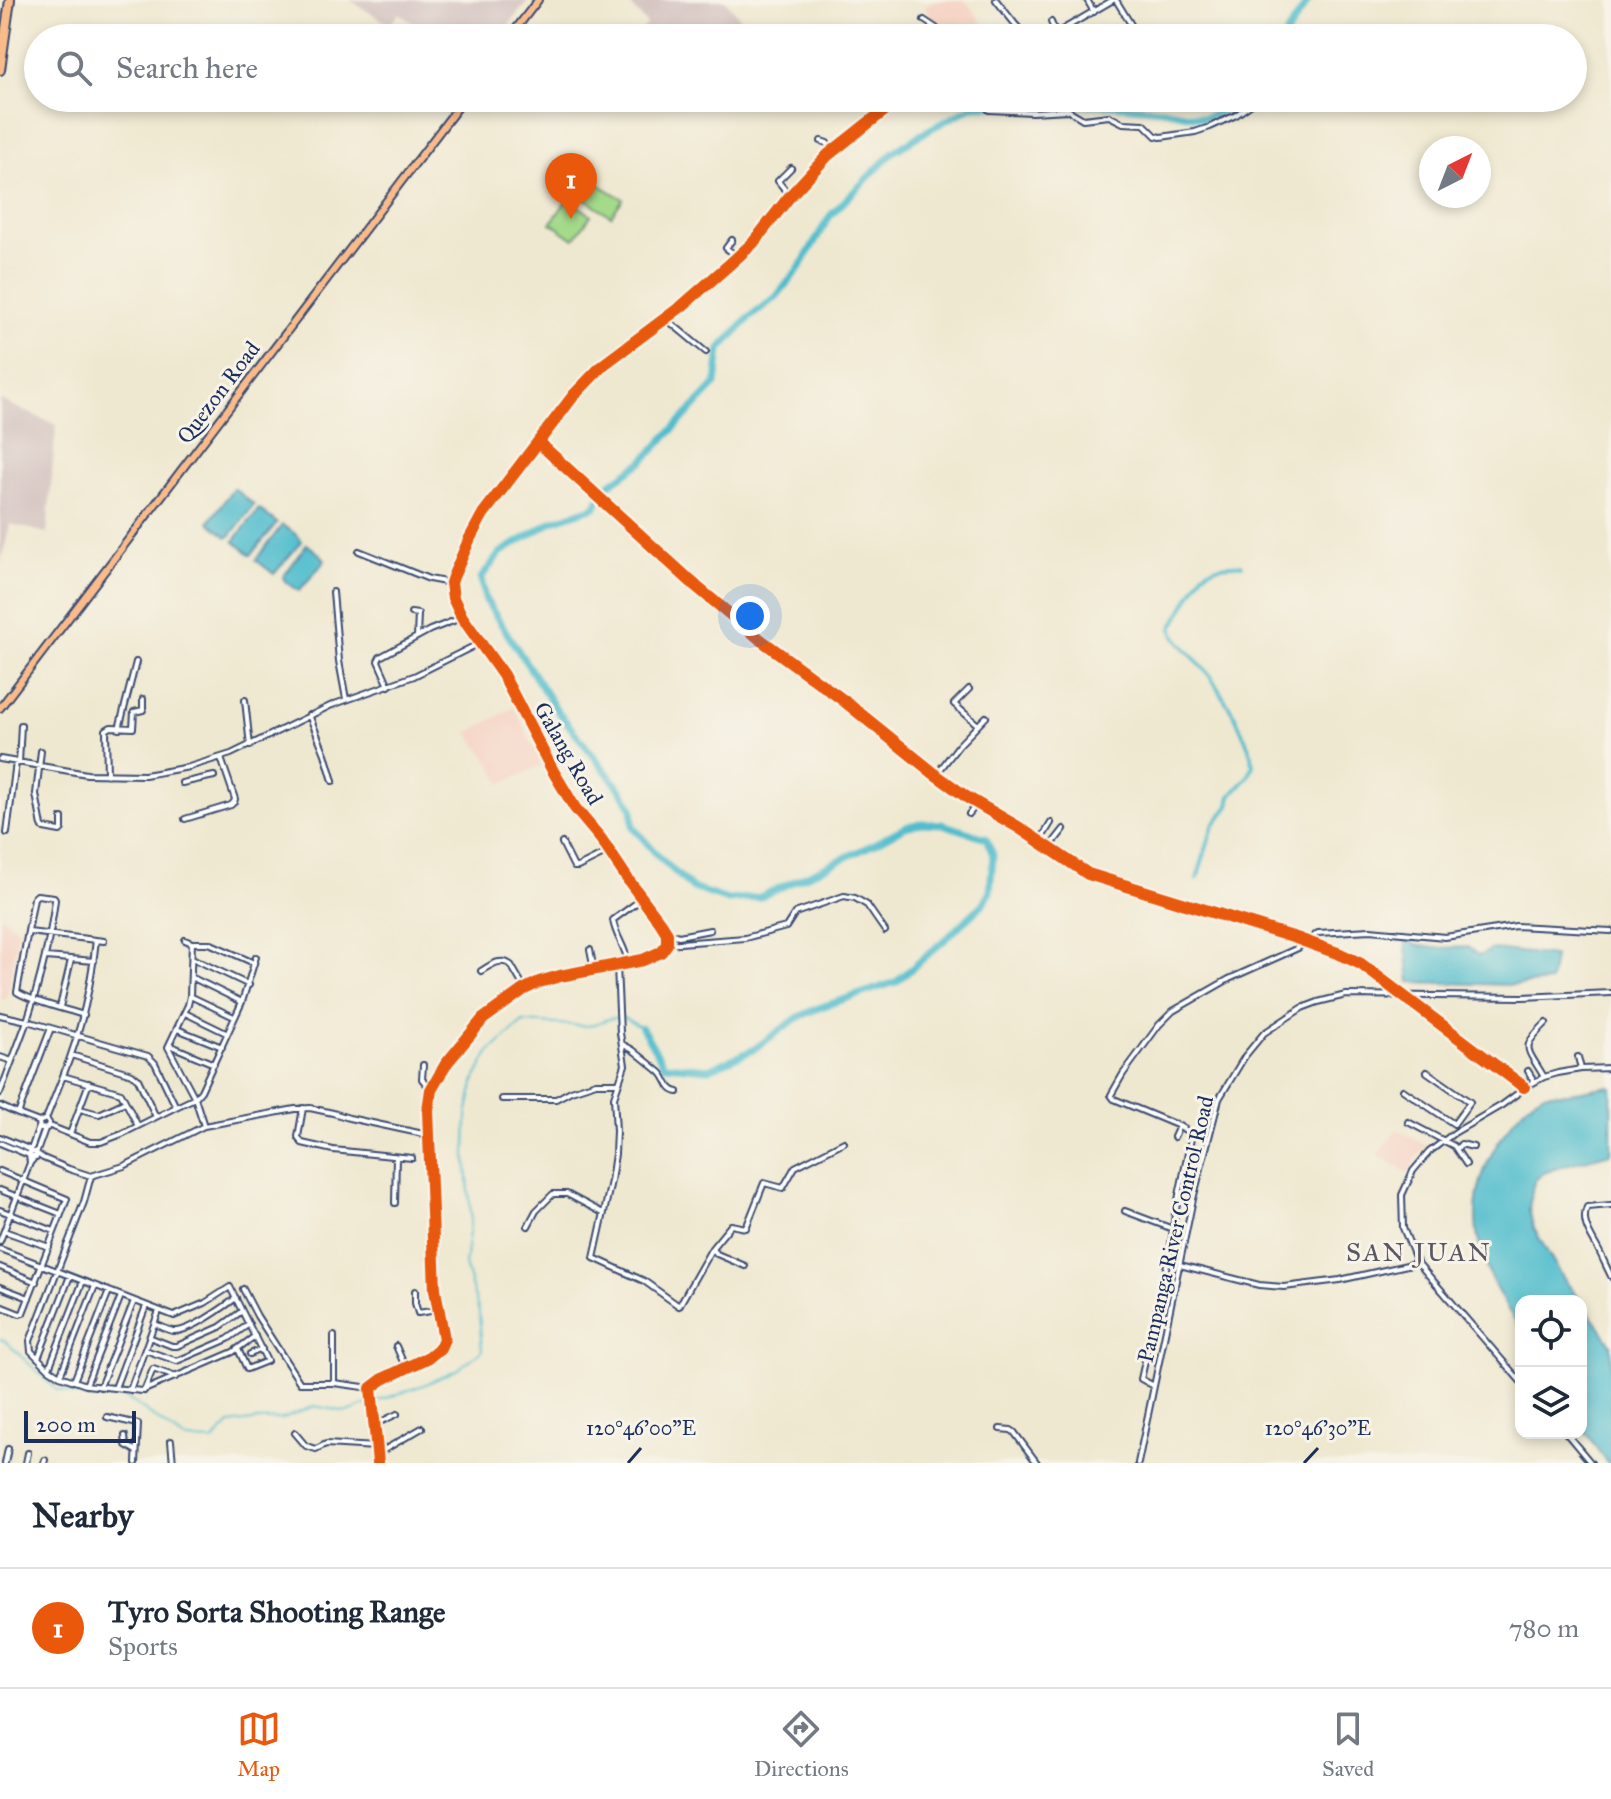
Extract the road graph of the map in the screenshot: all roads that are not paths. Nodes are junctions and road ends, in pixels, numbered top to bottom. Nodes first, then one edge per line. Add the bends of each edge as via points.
1 (10, 0) edge
2 (538, 0) edge
3 (996, 0) edge
4 (1087, 0) edge
5 (1114, 0) edge
6 (1094, 12) junction
7 (924, 20) dead end
8 (520, 24) edge
9 (930, 24) edge
10 (1015, 24) edge
11 (1073, 24) edge
12 (1130, 24) edge
13 (0, 70) edge
14 (454, 112) edge
15 (882, 112) edge
16 (1071, 112) edge
17 (1240, 112) edge
18 (821, 141) dead end
19 (833, 150) junction
20 (791, 168) dead end
21 (790, 196) junction
22 (732, 240) dead end
23 (738, 257) junction
24 (665, 318) junction
25 (706, 352) dead end
26 (538, 442) junction
27 (359, 551) dead end
28 (451, 583) junction
29 (333, 592) dead end
30 (411, 613) dead end
31 (462, 617) junction
32 (417, 637) junction
33 (480, 643) junction
34 (136, 662) dead end
35 (389, 686) junction
36 (969, 689) dead end
37 (143, 699) dead end
38 (346, 699) junction
39 (245, 700) dead end
40 (0, 708) edge
41 (309, 715) junction
42 (986, 717) dead end
43 (21, 725) dead end
44 (978, 725) junction
45 (133, 728) junction
46 (139, 728) dead end
47 (119, 729) junction
48 (250, 746) junction
49 (41, 751) dead end
50 (221, 758) junction
51 (0, 759) edge
52 (17, 762) junction
53 (39, 767) junction
54 (107, 775) junction
55 (936, 775) junction
56 (214, 776) dead end
57 (333, 781) dead end
58 (182, 783) dead end
59 (978, 803) junction
60 (969, 814) dead end
61 (62, 818) dead end
62 (185, 819) dead end
63 (1051, 823) dead end
64 (1064, 829) dead end
65 (7, 833) dead end
66 (1040, 842) junction
67 (562, 843) dead end
68 (1049, 848) junction
69 (610, 851) junction
70 (643, 898) junction
71 (710, 930) dead end
72 (885, 931) dead end
73 (1611, 931) edge
74 (29, 932) junction
75 (667, 933) junction
76 (51, 934) junction
77 (96, 940) junction
78 (185, 940) dead end
79 (104, 941) dead end
80 (1306, 941) junction
81 (192, 943) junction
82 (667, 944) junction
83 (590, 950) dead end
84 (46, 957) junction
85 (256, 957) dead end
86 (192, 958) junction
87 (71, 960) junction
88 (94, 961) junction
89 (628, 963) junction
90 (255, 964) junction
91 (617, 966) junction
92 (594, 970) junction
93 (481, 971) dead end
94 (191, 977) junction
95 (249, 985) junction
96 (525, 989) junction
97 (1611, 993) edge
98 (190, 996) junction
99 (1400, 996) junction
100 (35, 999) junction
101 (242, 1002) junction
102 (60, 1007) junction
103 (185, 1013) junction
104 (0, 1015) edge
105 (84, 1015) junction
106 (234, 1017) junction
107 (27, 1021) junction
108 (1546, 1023) dead end
109 (51, 1028) junction
110 (177, 1029) junction
111 (227, 1033) junction
112 (78, 1036) junction
113 (622, 1044) junction
114 (160, 1045) dead end
115 (168, 1046) junction
116 (222, 1047) junction
117 (71, 1055) junction
118 (0, 1057) edge
119 (1578, 1057) dead end
120 (12, 1061) junction
121 (214, 1064) junction
122 (423, 1065) dead end
123 (1611, 1068) edge
124 (1581, 1069) junction
125 (1528, 1071) dead end
126 (1427, 1072) dead end
127 (63, 1076) junction
128 (1544, 1077) junction
129 (1534, 1081) junction
130 (89, 1083) junction
131 (618, 1083) junction
132 (2, 1084) edge
133 (1524, 1087) junction
134 (431, 1090) junction
135 (1403, 1090) dead end
136 (678, 1092) dead end
137 (0, 1093) edge
138 (195, 1098) junction
139 (502, 1099) dead end
140 (125, 1102) junction
141 (0, 1106) edge
142 (176, 1107) junction
143 (303, 1108) junction
144 (80, 1109) junction
145 (18, 1114) junction
146 (156, 1117) junction
147 (46, 1119) junction
148 (1408, 1122) dead end
149 (39, 1124) junction
150 (1454, 1124) junction
151 (138, 1126) junction
152 (204, 1126) junction
153 (1179, 1126) junction
154 (47, 1128) junction
155 (1461, 1129) junction
156 (70, 1134) junction
157 (428, 1135) junction
158 (1174, 1137) dead end
159 (0, 1140) edge
160 (1444, 1140) junction
161 (844, 1142) dead end
162 (1473, 1147) dead end
163 (1457, 1149) junction
164 (33, 1154) junction
165 (396, 1157) junction
166 (412, 1158) dead end
167 (1466, 1164) dead end
168 (0, 1171) edge
169 (91, 1176) junction
170 (23, 1180) junction
171 (0, 1190) edge
172 (17, 1197) junction
173 (395, 1203) dead end
174 (1611, 1205) edge
175 (0, 1210) edge
176 (1125, 1211) dead end
177 (603, 1213) junction
178 (11, 1214) junction
179 (61, 1214) junction
180 (528, 1226) dead end
181 (1173, 1229) junction
182 (4, 1231) junction
183 (54, 1231) junction
184 (0, 1241) edge
185 (49, 1247) junction
186 (712, 1248) junction
187 (0, 1249) edge
188 (1417, 1262) junction
189 (42, 1265) junction
190 (1180, 1265) junction
191 (745, 1266) dead end
192 (0, 1267) edge
193 (57, 1271) junction
194 (70, 1276) junction
195 (1611, 1276) edge
196 (83, 1281) junction
197 (36, 1282) junction
198 (95, 1286) junction
199 (0, 1287) edge
200 (243, 1289) dead end
201 (109, 1291) junction
202 (415, 1291) dead end
203 (121, 1296) junction
204 (29, 1298) junction
205 (236, 1298) junction
206 (134, 1301) junction
207 (0, 1306) edge
208 (146, 1306) junction
209 (437, 1310) junction
210 (159, 1311) junction
211 (242, 1311) junction
212 (155, 1324) junction
213 (249, 1324) junction
214 (255, 1336) junction
215 (334, 1336) dead end
216 (149, 1337) junction
217 (396, 1346) dead end
218 (238, 1349) junction
219 (262, 1349) junction
220 (145, 1350) junction
221 (250, 1354) dead end
222 (38, 1358) junction
223 (49, 1369) junction
224 (406, 1369) junction
225 (1515, 1375) edge
226 (60, 1376) junction
227 (176, 1377) junction
228 (74, 1381) junction
229 (334, 1383) junction
230 (86, 1385) junction
231 (1154, 1386) junction
232 (100, 1387) junction
233 (115, 1388) junction
234 (371, 1389) junction
235 (130, 1390) junction
236 (144, 1391) junction
237 (397, 1414) dead end
238 (107, 1417) dead end
239 (374, 1422) junction
240 (422, 1428) dead end
241 (1000, 1429) dead end
242 (295, 1433) dead end
243 (125, 1436) dead end
244 (1571, 1439) edge
245 (171, 1441) dead end
246 (8, 1449) dead end
247 (377, 1450) junction
248 (136, 1451) junction
249 (28, 1453) dead end
250 (5, 1463) edge
251 (26, 1463) edge
252 (136, 1463) edge
253 (173, 1463) edge
254 (378, 1463) edge
255 (1037, 1463) edge
256 (1138, 1463) edge
257 (1591, 1463) edge

1 - 13 highway
2 - 8 main road
3 - 10 street
4 - 6 street
5 - 6 street
5 - 12 street
6 - 11 street
7 - 9 street
14 - 40 main road, Quezon Road
15 - 19 street
16 - 17 street via 1083,119 1109,116 1144,124 1161,137 1195,132
18 - 19 street
19 - 21 street
20 - 21 street via 778,181
21 - 23 street
22 - 23 street via 726,248
23 - 24 street
24 - 25 street
24 - 26 street via 603,365
26 - 28 street via 483,514
26 - 55 street via 697,587
27 - 28 street
28 - 31 street, Galang Road
29 - 38 street
30 - 32 street via 418,614
31 - 32 street
31 - 33 street, Galang Road
32 - 35 street via 380,657
33 - 35 street
33 - 69 street, Galang Road via 575,808
34 - 47 street
35 - 38 street
36 - 44 street via 954,704
37 - 45 street via 142,711 134,712
38 - 41 street
39 - 48 street
41 - 48 street
41 - 57 street
42 - 44 street
43 - 52 street
44 - 55 street
45 - 46 street
45 - 47 street
47 - 54 street via 106,730
48 - 50 street
49 - 53 street
50 - 54 street via 158,774
50 - 62 street via 234,802
51 - 52 street
52 - 53 street
52 - 65 street
53 - 54 street
53 - 61 street via 36,794 42,826 62,830
55 - 59 street
56 - 58 street
59 - 60 street
59 - 66 street
63 - 66 street
64 - 68 street
66 - 68 street
67 - 69 street via 574,867
68 - 80 street via 1088,874
69 - 70 street, Galang Road
70 - 75 street, Galang Road
70 - 89 street via 613,920
71 - 75 street
72 - 82 street via 867,905 844,896 795,913 786,927 745,938
73 - 80 street via 1516,926 1440,937 1360,931 1318,933
74 - 76 street
74 - 76 street via 37,895 54,897
74 - 100 street via 17,992
75 - 82 street
76 - 77 street
76 - 84 street
77 - 79 street
77 - 88 street
78 - 81 street
80 - 99 street via 1358,962
80 - 153 street via 1173,1011 1123,1074 1111,1095 1114,1099
81 - 86 street
81 - 90 street via 209,943
82 - 89 street via 656,955
83 - 92 street
84 - 87 street
84 - 100 street
85 - 90 street
86 - 94 street
86 - 95 street
87 - 88 street
87 - 102 street
88 - 105 street
89 - 91 street
90 - 95 street
91 - 92 street
91 - 113 street
92 - 96 street
93 - 96 street via 508,962
94 - 98 street
94 - 101 street
95 - 101 street
96 - 134 street via 476,1027
97 - 99 street, Pampanga River Control Road
98 - 103 street
98 - 106 street
99 - 133 street
99 - 190 street, Pampanga River Control Road via 1331,998 1302,1008 1254,1044 1217,1105
100 - 102 street
100 - 107 street
101 - 106 street
102 - 105 street
103 - 110 street
103 - 111 street
104 - 107 street
105 - 112 street
106 - 111 street
107 - 109 street
107 - 120 street
108 - 128 street via 1528,1047
109 - 112 street
109 - 145 street
110 - 115 street
110 - 116 street
111 - 116 street
112 - 117 street
112 - 142 street via 148,1056
113 - 131 street via 624,1068
113 - 136 street
114 - 115 street
115 - 121 street
115 - 138 street
116 - 121 street
117 - 127 street
117 - 146 street via 132,1074
118 - 120 street
119 - 124 street
120 - 132 street
121 - 138 street
122 - 134 street via 422,1079
123 - 124 street
124 - 128 street
125 - 129 street
126 - 150 street via 1470,1102
127 - 130 street
127 - 147 street
128 - 129 street
129 - 133 street
130 - 140 street via 119,1092
130 - 144 street
131 - 139 street via 596,1083 556,1099
131 - 177 street via 615,1154
132 - 137 street
133 - 155 street
134 - 157 street
135 - 150 street
138 - 142 street
138 - 152 street
140 - 144 street via 99,1114
140 - 151 street
141 - 145 street
142 - 146 street
143 - 152 street
143 - 157 street
143 - 165 street via 298,1137 302,1143
144 - 156 street
145 - 149 street
146 - 151 street
147 - 149 street
147 - 154 street
148 - 160 street
149 - 154 street
149 - 164 street
150 - 155 street
151 - 156 street via 101,1142
152 - 169 street via 124,1166
153 - 158 street
153 - 181 street via 1192,1134
154 - 156 street
154 - 164 street
155 - 160 street
157 - 209 street
159 - 164 street
160 - 163 street
160 - 188 street via 1420,1161 1402,1198 1402,1225
161 - 186 street via 795,1167 783,1188 764,1183 746,1228 731,1225
162 - 163 street via 1461,1144
163 - 167 street
164 - 169 street
164 - 170 street
165 - 166 street
165 - 173 street
168 - 170 street
169 - 193 street
170 - 172 street
170 - 179 street via 66,1197
171 - 172 street
172 - 178 street
172 - 179 street
174 - 195 street via 1587,1207 1584,1212 1589,1235
175 - 178 street
176 - 181 street
177 - 180 street via 567,1194 553,1194
177 - 186 street via 594,1258 638,1277 676,1306
178 - 182 street
178 - 183 street
179 - 183 street
181 - 231 street via 1141,1379
182 - 184 street
182 - 185 street
183 - 185 street
185 - 189 street
186 - 191 street
187 - 189 street
188 - 190 street via 1284,1287
188 - 225 street
189 - 193 street
189 - 197 street
190 - 231 street, Pampanga River Control Road
192 - 197 street
193 - 194 street
193 - 222 street via 30,1341
194 - 196 street
194 - 222 street
196 - 198 street
196 - 223 street
197 - 204 street
198 - 201 street
198 - 226 street
199 - 204 street
200 - 229 street via 300,1383
201 - 203 street
201 - 228 street
202 - 209 street via 418,1313
203 - 206 street
203 - 230 street
204 - 207 street via 21,1314
205 - 210 street via 229,1287 178,1316
205 - 211 street
205 - 212 street via 179,1331
206 - 208 street
206 - 232 street
208 - 210 street
208 - 233 street
209 - 224 street via 443,1343
210 - 212 street
211 - 213 street
211 - 216 street via 177,1346
212 - 216 street
213 - 214 street
213 - 220 street via 177,1361
214 - 218 street
214 - 219 street
215 - 229 street
216 - 220 street
217 - 224 street
218 - 219 street via 247,1369 267,1361
218 - 227 street
219 - 221 street
220 - 235 street
222 - 223 street
223 - 226 street
224 - 234 street
226 - 228 street
227 - 236 street
227 - 236 street via 153,1369
228 - 230 street
229 - 234 street
230 - 232 street
231 - 256 street, Pampanga River Control Road
232 - 233 street
233 - 235 street
234 - 239 street
235 - 236 street
237 - 239 street
238 - 248 street via 138,1424
239 - 247 street
240 - 247 street
241 - 255 street via 1013,1431
242 - 247 street via 316,1449 326,1444
243 - 248 street via 126,1445
244 - 257 street
245 - 253 street
246 - 250 street
247 - 254 street
248 - 252 street
249 - 251 street

